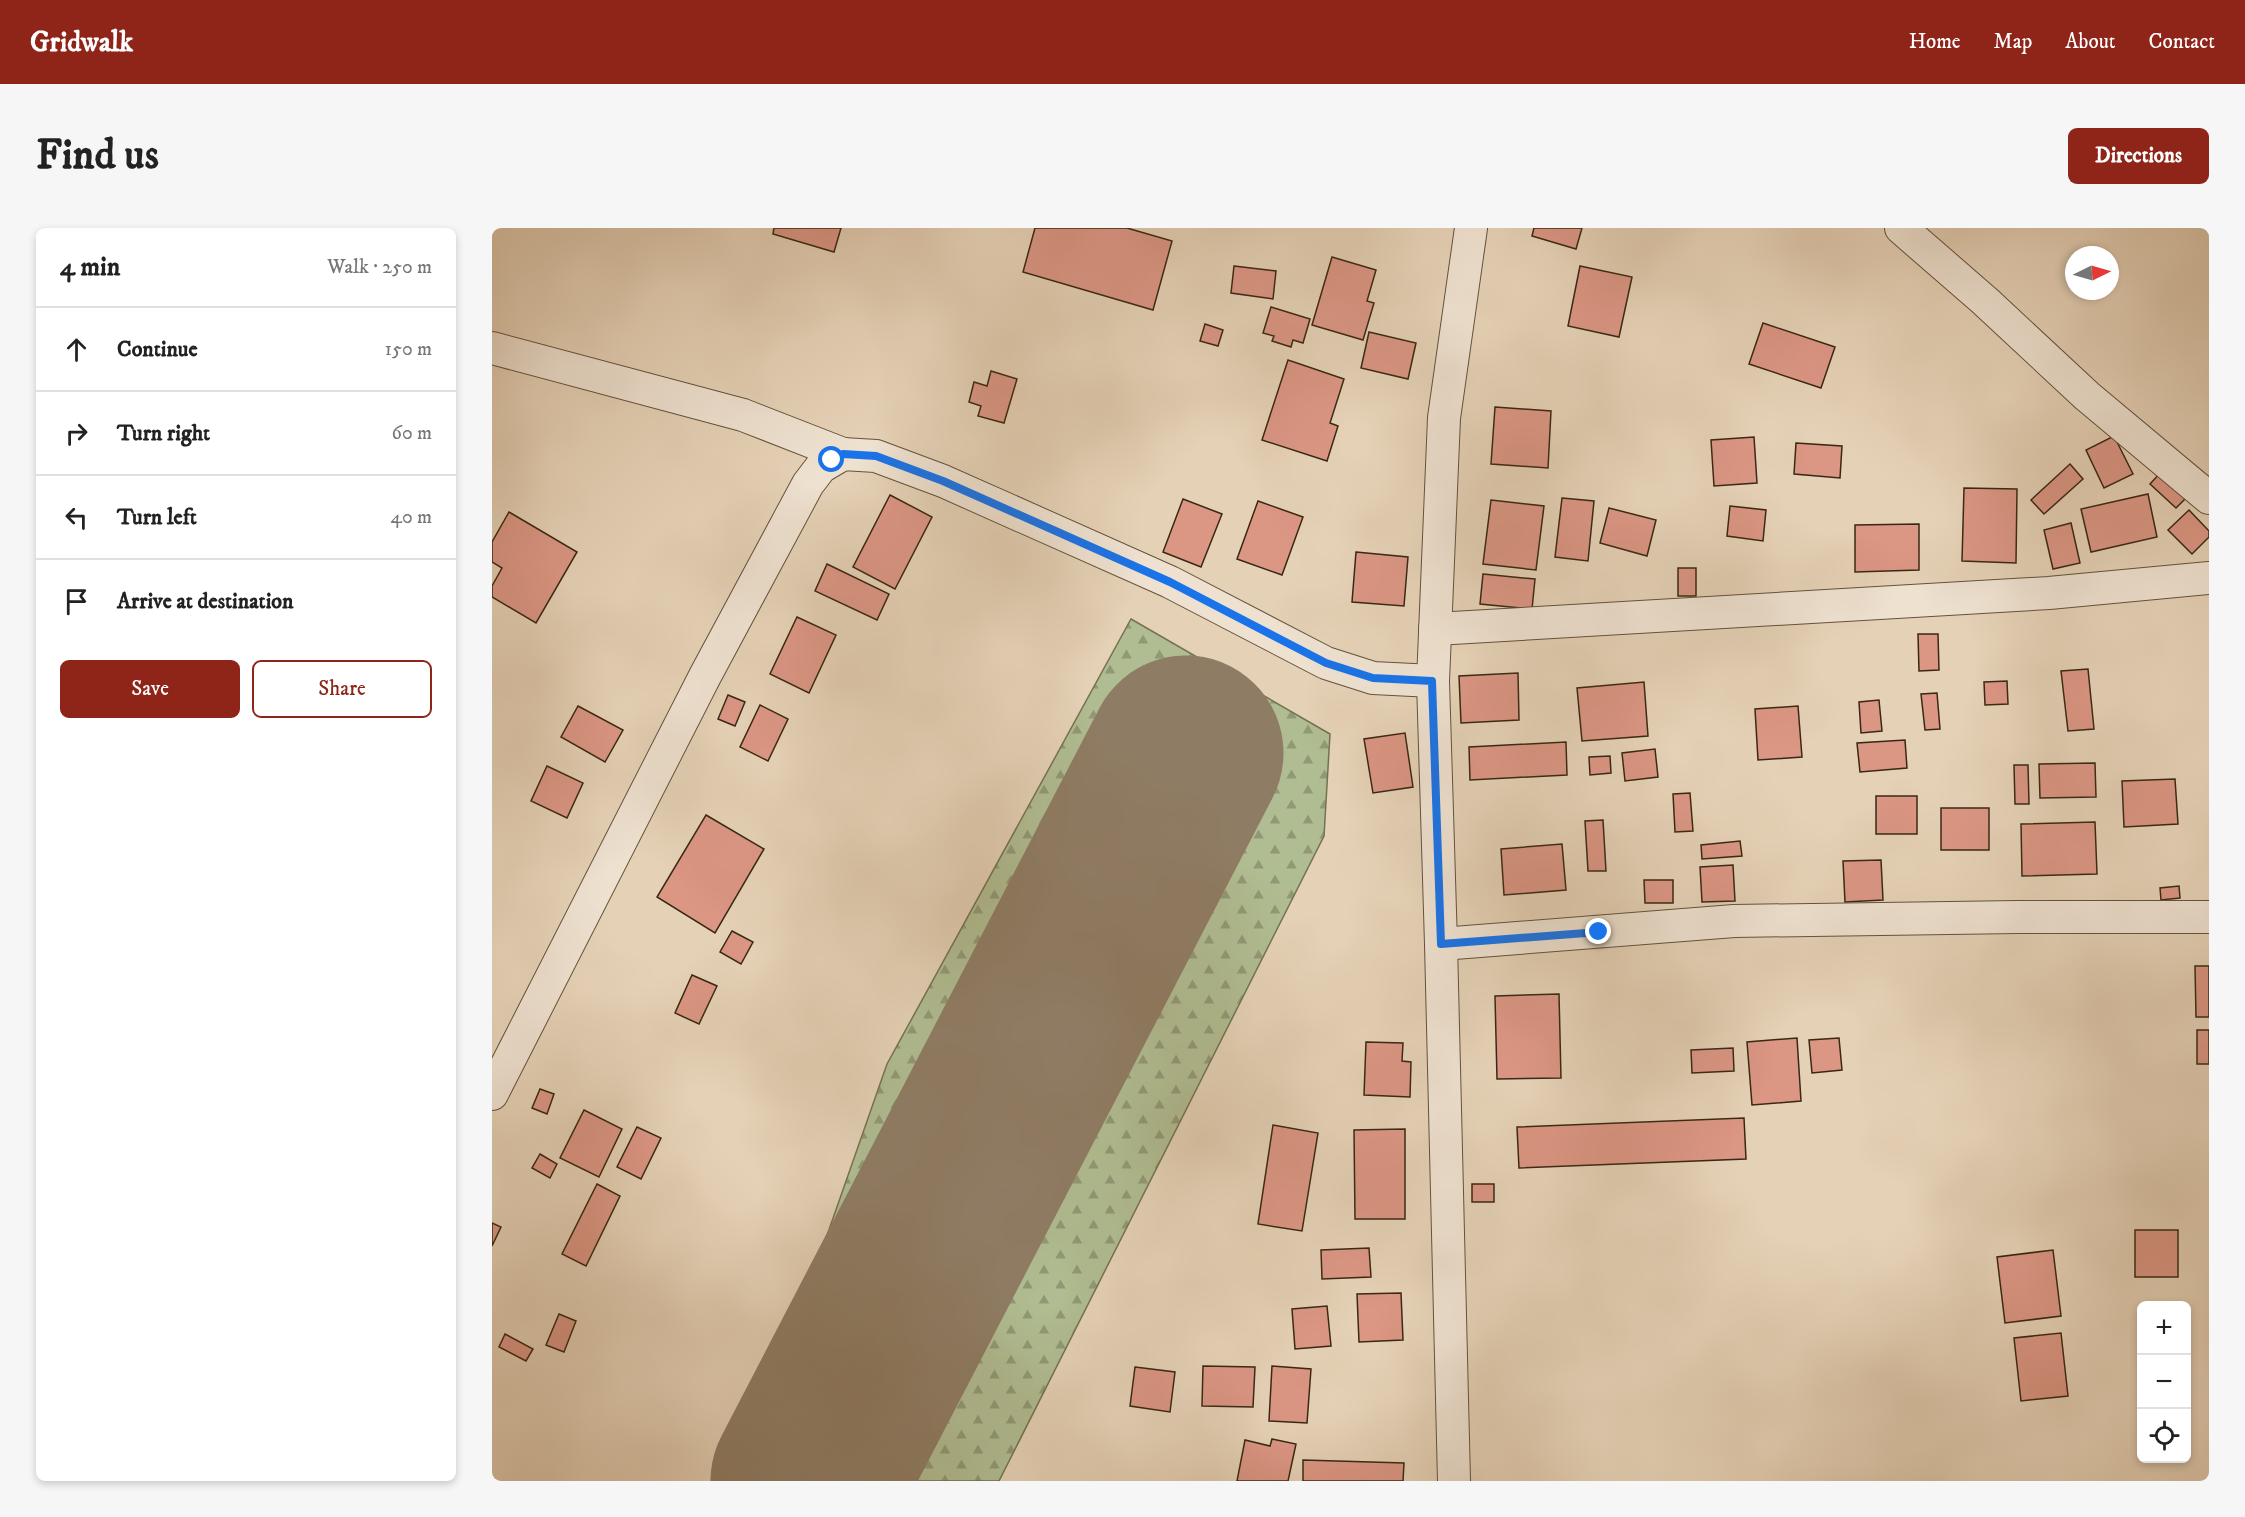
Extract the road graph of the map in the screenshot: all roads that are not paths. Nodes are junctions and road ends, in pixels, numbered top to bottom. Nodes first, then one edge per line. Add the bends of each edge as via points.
1 (1471, 228) edge
2 (1901, 228) edge
3 (492, 348) edge
4 (843, 454) junction
5 (2209, 498) edge
6 (2209, 578) edge
7 (1435, 629) junction
8 (1432, 681) junction
9 (2209, 917) edge
10 (1441, 944) junction
11 (492, 1094) edge
12 (1454, 1481) edge

1 - 7 street via 1444,418
2 - 5 street via 2087,396
3 - 4 street via 743,415
4 - 8 street via 876,456 943,481 1170,582 1326,663 1373,678
4 - 11 street via 820,466 808,484 705,676
6 - 7 street via 2049,592
7 - 8 street
8 - 10 street
9 - 10 street via 1734,921
10 - 12 street

